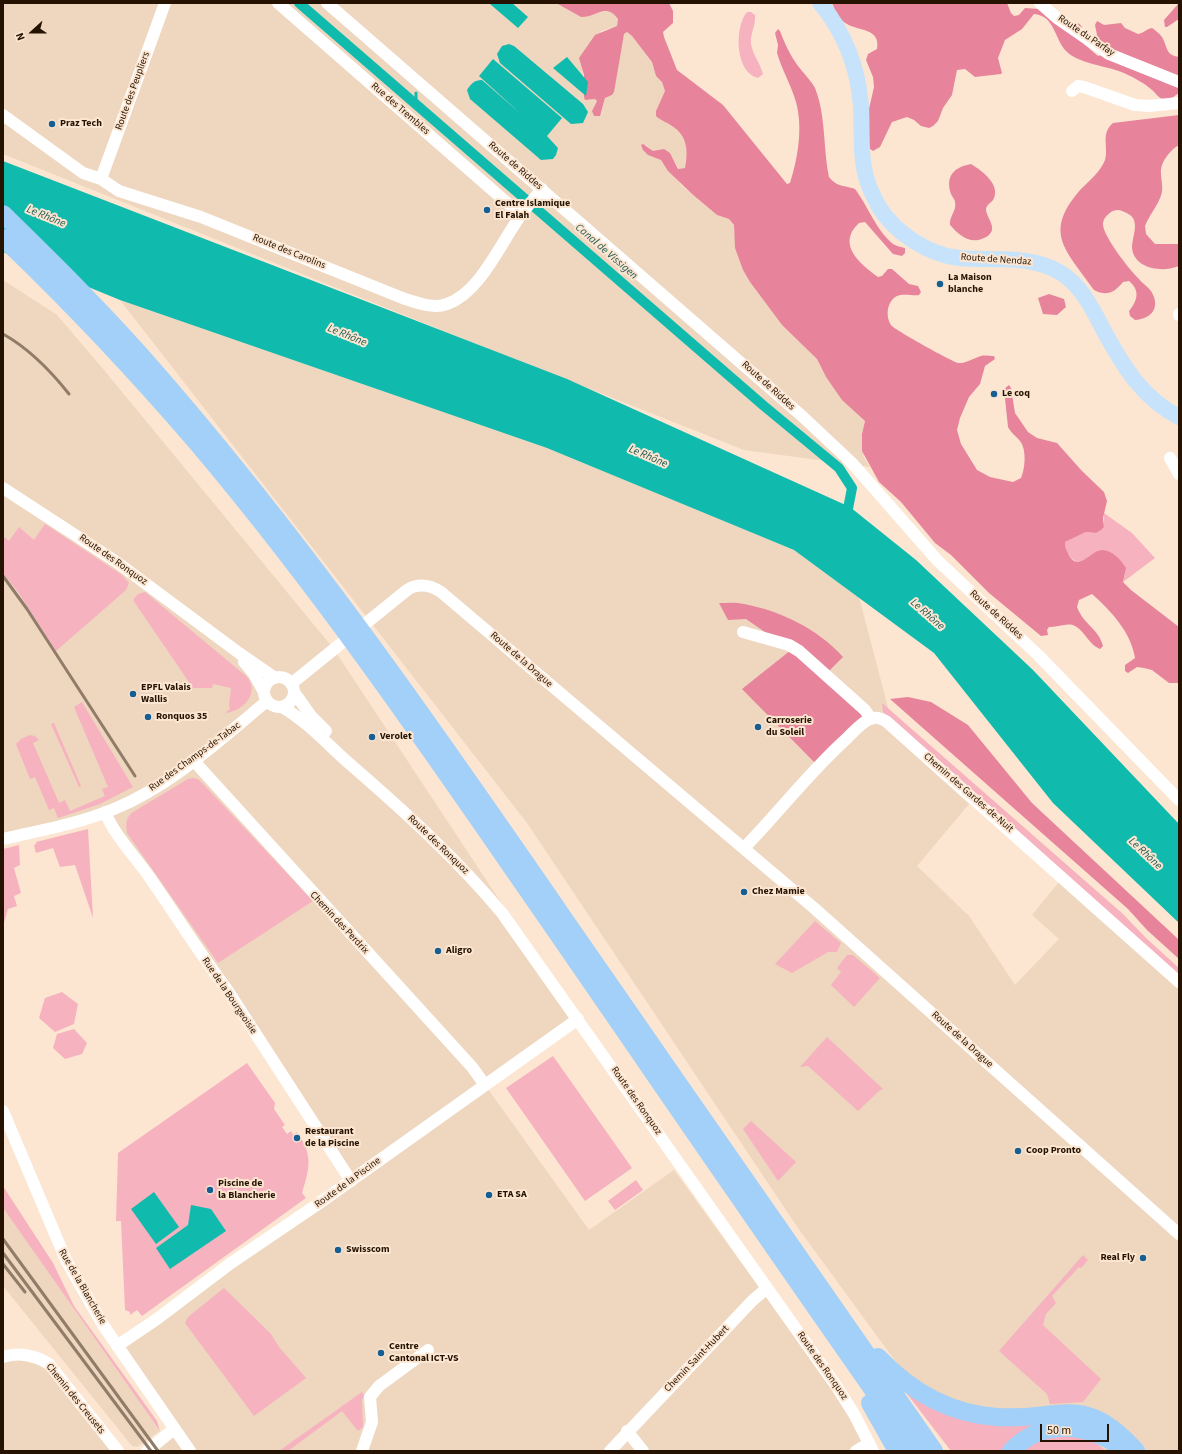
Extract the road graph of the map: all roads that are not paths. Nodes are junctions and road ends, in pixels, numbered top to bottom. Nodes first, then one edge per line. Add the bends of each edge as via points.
1 (165, 3) edge
2 (278, 3) edge
3 (327, 3) edge
4 (820, 3) edge
5 (1040, 3) edge
6 (1179, 82) edge
7 (1072, 91) dead end
8 (1179, 103) edge
9 (3, 115) edge
10 (101, 179) junction
11 (542, 189) junction
12 (3, 214) edge
13 (521, 215) junction
14 (3, 238) edge
15 (1179, 417) edge
16 (1170, 458) dead end
17 (1179, 474) edge
18 (3, 488) edge
19 (343, 618) junction
20 (743, 632) dead end
21 (218, 638) junction
22 (364, 646) junction
23 (275, 678) junction
24 (292, 688) junction
25 (266, 696) junction
26 (282, 707) junction
27 (871, 719) junction
28 (193, 760) junction
29 (372, 782) junction
30 (1179, 800) edge
31 (105, 812) junction
32 (3, 839) edge
33 (744, 848) junction
34 (1179, 982) edge
35 (578, 1019) junction
36 (485, 1085) junction
37 (3, 1111) edge
38 (351, 1181) junction
39 (1179, 1234) edge
40 (767, 1288) junction
41 (816, 1309) junction
42 (840, 1318) junction
43 (117, 1346) junction
44 (428, 1350) dead end
45 (3, 1357) edge
46 (174, 1429) junction
47 (628, 1431) junction
48 (1090, 1432) junction
49 (871, 1447) edge
50 (118, 1451) edge
51 (147, 1451) edge
52 (190, 1451) edge
53 (362, 1451) edge
54 (610, 1451) edge
55 (643, 1451) edge
56 (856, 1451) edge
57 (897, 1451) edge
58 (916, 1451) edge
59 (934, 1451) edge
60 (1012, 1451) edge
61 (1111, 1451) edge
62 (1122, 1451) edge
63 (1136, 1451) edge

1 - 10 street, Route des Peupliers
2 - 13 street, Rue des Trembles
3 - 11 street, Route de Riddes
4 - 15 main road, Route de Nendaz via 834,21 851,56 857,76 862,165 869,187 889,219 912,240 945,254 960,258 1022,260 1053,269 1065,276 1077,286 1087,300 1131,377 1156,402
5 - 6 street, Route du Parfay via 1109,54
7 - 8 street via 1078,86 1084,87 1135,105
9 - 10 street, Route des Carolins via 83,173
10 - 13 street, Route des Carolins via 119,191 202,217 405,299 429,306 447,304 474,286
11 - 13 street, Route des Carolins
11 - 30 street, Route de Riddes via 826,438 938,560 1033,649
12 - 19 highway via 66,275 142,357 248,484
14 - 19 highway via 121,359 197,443
16 - 17 street
18 - 21 street, Route des Ronquoz via 118,562
19 - 22 highway
20 - 27 street via 789,645 799,651 865,710
21 - 23 street, Route des Ronquoz
21 - 25 street, Route des Ronquoz via 254,674
22 - 41 highway via 473,810
22 - 42 highway via 503,829
23 - 24 street via 283,677
23 - 25 street via 268,682
24 - 26 street via 290,702
24 - 29 street, Route des Ronquoz via 311,716
24 - 33 street, Route de la Drague via 406,590 418,586 435,589
25 - 26 street via 274,706
25 - 28 street, Rue des Champs-de-Tabac
26 - 29 street, Route des Ronquoz via 305,723
27 - 33 street via 859,727 813,771
27 - 34 street, Chemin des Gardes-de-Nuit via 878,718 887,722
28 - 31 street, Rue des Champs-de-Tabac via 147,792
28 - 36 street, Chemin des Perdrix via 455,1048
29 - 35 street, Route des Ronquoz via 481,888
31 - 32 street, Rue des Champs-de-Tabac via 65,825
31 - 38 street, Rue de la Bourgeoisie via 111,827 145,870 229,993
33 - 39 street, Route de la Drague via 913,995
35 - 36 street, Route de la Piscine
35 - 40 street, Route des Ronquoz
36 - 38 street, Route de la Piscine
37 - 43 street, Rue de la Blancherie via 62,1252
38 - 43 street, Route de la Piscine via 231,1263
40 - 47 street, Chemin Saint-Hubert
40 - 49 street, Route des Ronquoz via 845,1399
41 - 57 highway
41 - 58 highway
42 - 59 highway
42 - 63 highway via 896,1375 936,1402 964,1412 990,1417 1014,1418 1061,1413 1084,1415 1114,1428
43 - 46 street, Rue de la Blancherie
44 - 53 street via 379,1386 370,1397 372,1422
45 - 50 street, Chemin des Creusets via 24,1355 48,1364
46 - 51 street
46 - 52 street, Rue de la Blancherie
47 - 54 street, Chemin Saint-Hubert
47 - 55 street
48 - 60 highway via 1070,1427 1047,1429 1027,1438
48 - 61 highway
48 - 62 highway via 1107,1438
49 - 56 street, Route des Ronquoz

